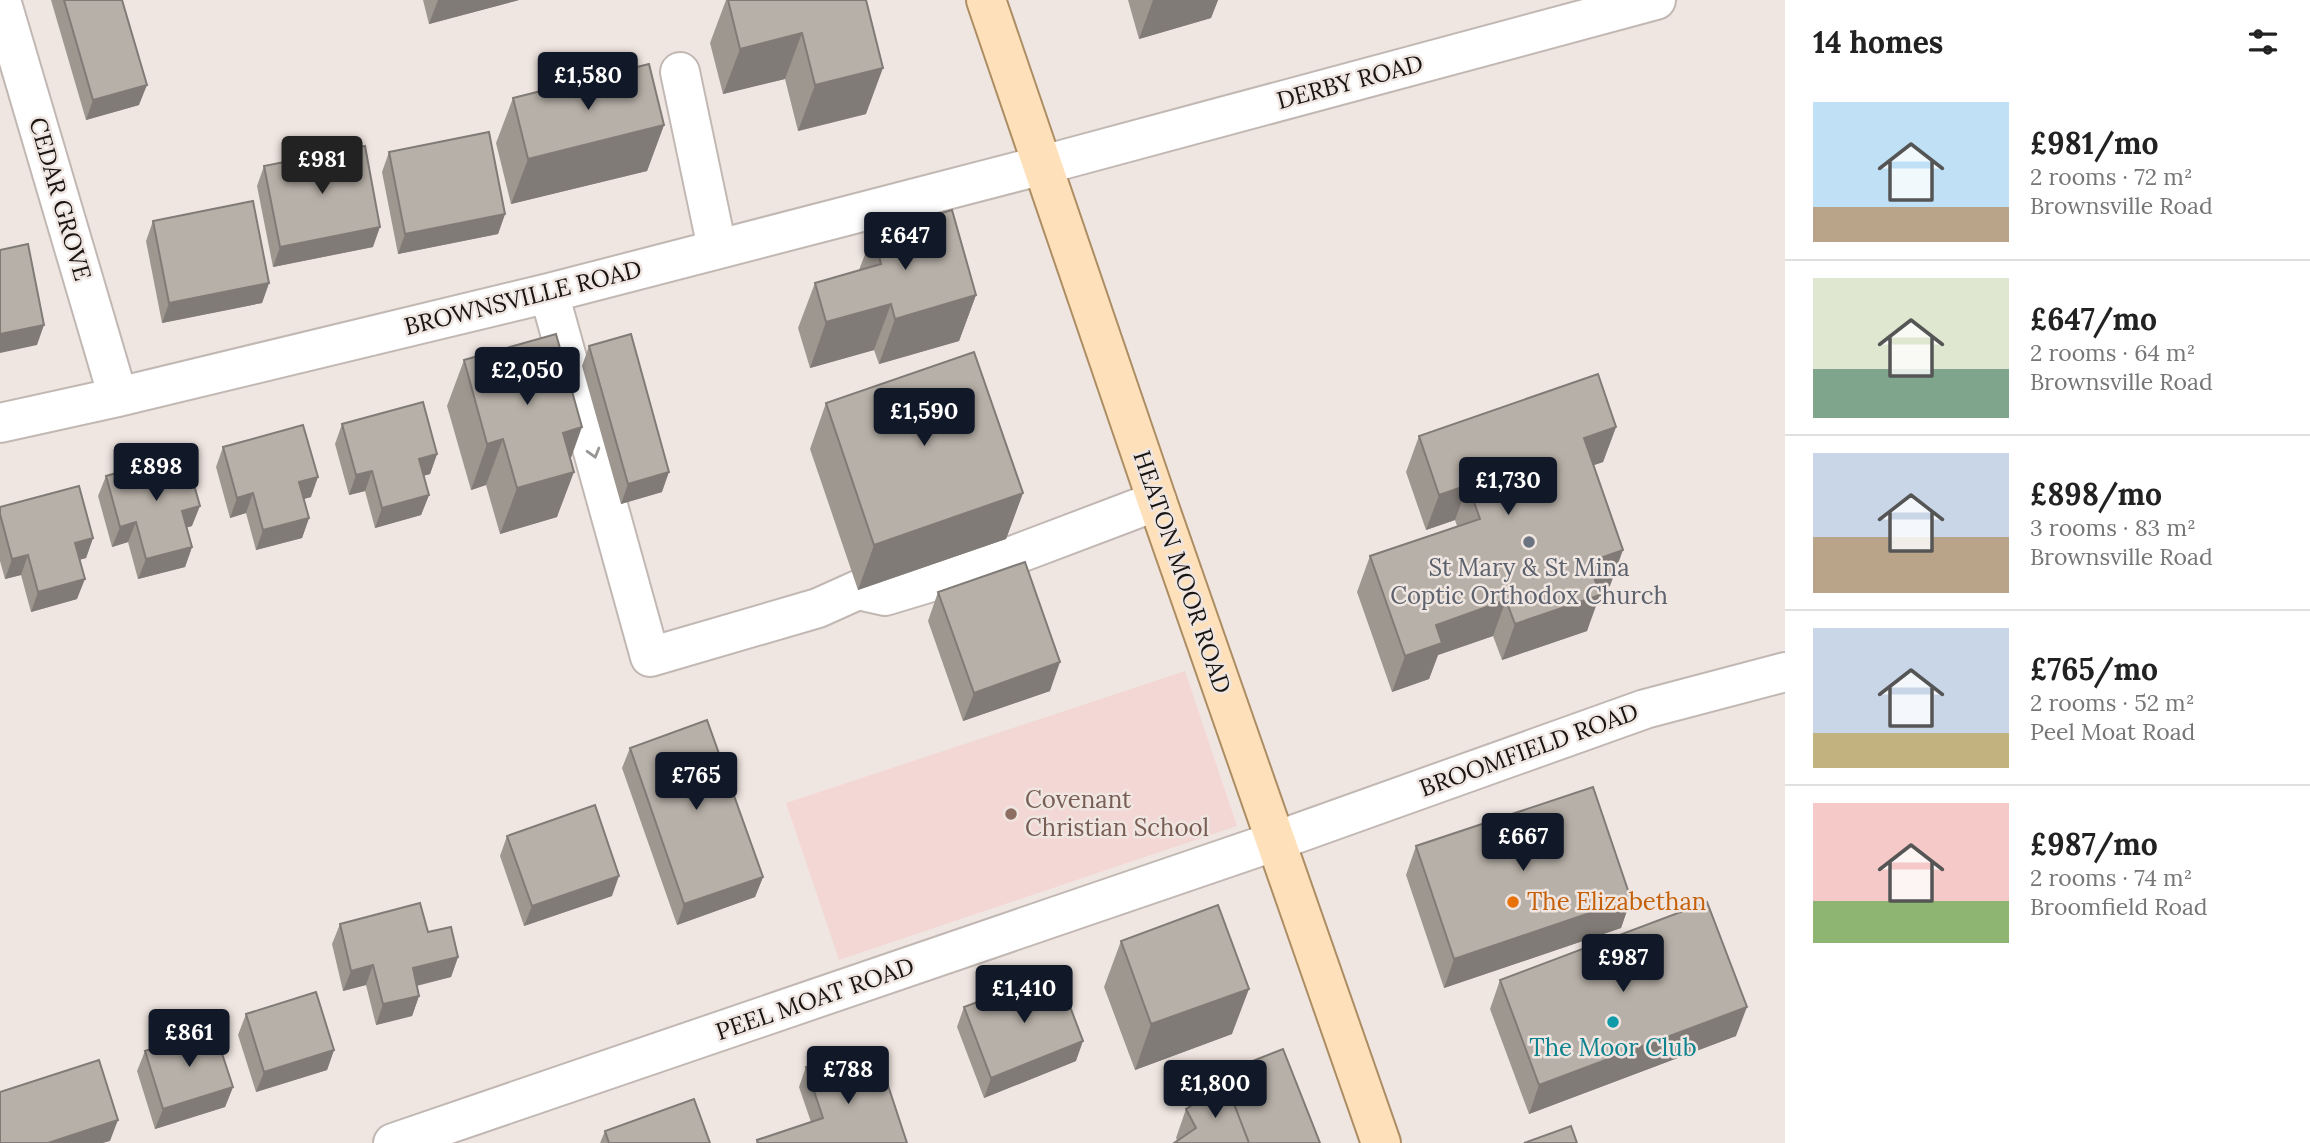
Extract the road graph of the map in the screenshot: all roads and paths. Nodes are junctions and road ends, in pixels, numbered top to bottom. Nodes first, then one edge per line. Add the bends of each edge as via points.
1 (1, 0) edge
2 (986, 0) edge
3 (1656, 0) edge
4 (680, 72) dead end
5 (1043, 164) junction
6 (717, 248) junction
7 (549, 293) junction
8 (118, 397) junction
9 (0, 423) edge
10 (1157, 501) junction
11 (1785, 672) edge
12 (1276, 841) junction
13 (393, 1143) edge
14 (1381, 1143) edge

1 - 8 street, CEDAR GROVE
2 - 5 main road, HEATON MOOR ROAD
3 - 5 street, DERBY ROAD
4 - 6 street
5 - 6 street, BROWNSVILLE ROAD
5 - 10 main road, HEATON MOOR ROAD
6 - 7 street, BROWNSVILLE ROAD
7 - 8 street, BROWNSVILLE ROAD
7 -> 10 street via 650,657 818,608 858,590 885,596 988,565
8 - 9 street, BROWNSVILLE ROAD
10 - 12 main road, HEATON MOOR ROAD
11 - 12 street, BROOMFIELD ROAD via 1644,709
12 - 13 street, PEEL MOAT ROAD
12 - 14 main road, HEATON MOOR ROAD

